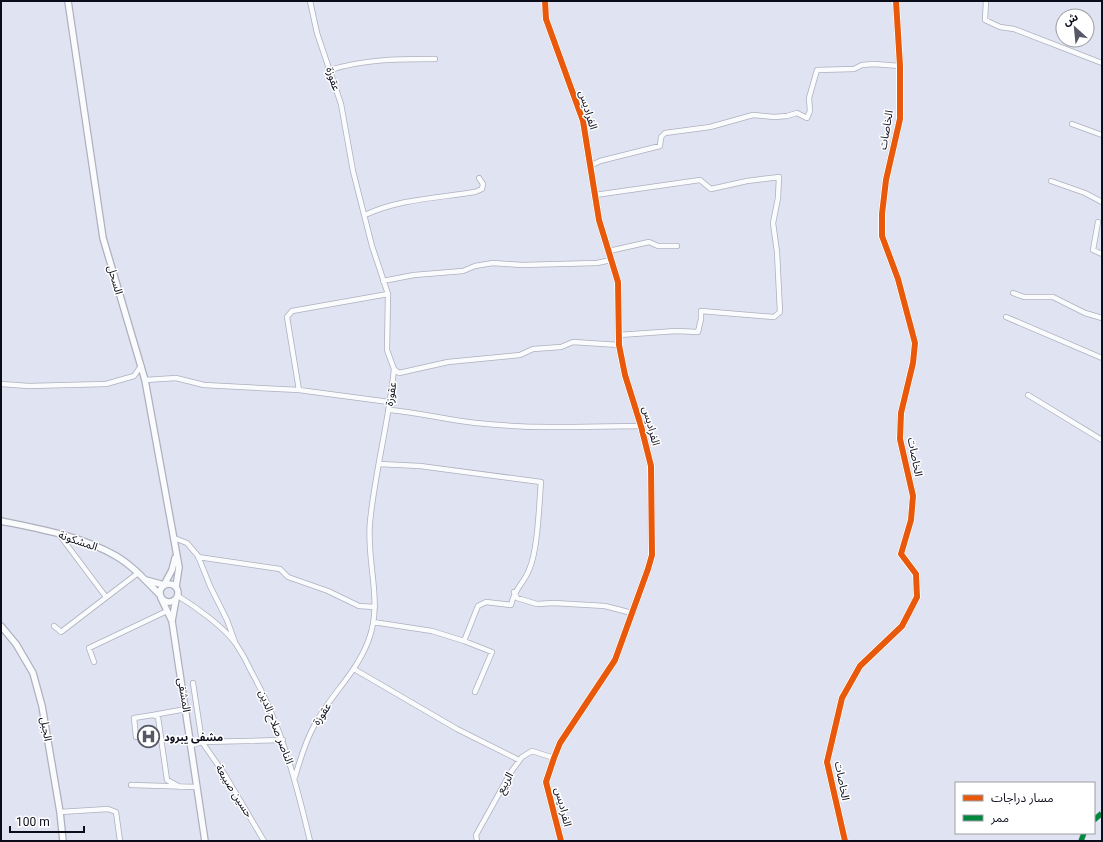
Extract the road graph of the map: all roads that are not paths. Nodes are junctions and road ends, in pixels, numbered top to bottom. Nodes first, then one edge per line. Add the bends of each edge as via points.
1 (68, 1) edge
2 (310, 1) edge
3 (545, 1) edge
4 (896, 1) edge
5 (986, 1) edge
6 (436, 59) dead end
7 (1102, 63) edge
8 (900, 66) junction
9 (330, 70) junction
10 (1072, 124) dead end
11 (1102, 135) edge
12 (590, 166) junction
13 (479, 178) dead end
14 (1051, 182) dead end
15 (595, 195) junction
16 (1102, 202) edge
17 (365, 215) junction
18 (1098, 222) dead end
19 (678, 246) dead end
20 (609, 251) junction
21 (1102, 254) edge
22 (611, 260) junction
23 (383, 281) junction
24 (1013, 293) dead end
25 (388, 294) junction
26 (1006, 317) dead end
27 (1102, 318) edge
28 (619, 335) junction
29 (619, 345) junction
30 (1102, 358) edge
31 (141, 366) junction
32 (394, 369) junction
33 (145, 380) junction
34 (1, 384) edge
35 (299, 390) junction
36 (1028, 395) dead end
37 (390, 402) junction
38 (388, 410) junction
39 (641, 426) junction
40 (1102, 440) edge
41 (380, 464) junction
42 (1, 521) edge
43 (58, 533) junction
44 (174, 538) junction
45 (175, 556) junction
46 (198, 557) junction
47 (138, 573) junction
48 (146, 579) junction
49 (164, 585) junction
50 (176, 587) junction
51 (514, 592) junction
52 (106, 597) junction
53 (160, 597) junction
54 (177, 597) junction
55 (375, 607) junction
56 (167, 611) junction
57 (632, 613) junction
58 (172, 621) junction
59 (373, 622) junction
60 (1, 626) edge
61 (54, 626) dead end
62 (464, 641) junction
63 (236, 644) junction
64 (94, 662) dead end
65 (354, 669) junction
66 (194, 683) dead end
67 (475, 692) dead end
68 (186, 709) junction
69 (153, 715) junction
70 (136, 737) dead end
71 (283, 740) junction
72 (202, 742) junction
73 (192, 745) junction
74 (554, 758) junction
75 (519, 760) junction
76 (295, 777) junction
77 (131, 785) dead end
78 (180, 786) junction
79 (197, 787) junction
80 (60, 812) junction
81 (63, 841) edge
82 (120, 841) edge
83 (205, 841) edge
84 (264, 841) edge
85 (310, 841) edge
86 (477, 841) edge
87 (561, 841) edge
88 (845, 841) edge

1 - 31 street, السحل via 103,238
2 - 9 street, عقوزة via 317,34
3 - 12 street, الفراديس via 546,19 583,121
4 - 8 street, الخاصات
5 - 7 street via 985,20 1000,28 1014,29
6 - 9 street via 398,58
8 - 12 street via 874,64 854,69 816,70 807,118 797,113 781,116 753,115 710,127 665,133 661,137 660,146 600,161
8 - 88 street, الخاصات via 900,119 886,180 882,236 898,279 915,343 914,363 901,413 900,439 913,496 911,520 901,554 916,574 917,597 902,626 860,666 842,698 827,762
9 - 17 street, عقوزة via 341,104
10 - 11 street
12 - 15 street, الفراديس
13 - 17 street via 483,184 482,189 475,192 424,199
14 - 16 street via 1085,193
15 - 20 street, الفراديس via 599,220
15 - 28 street via 700,180 711,189 779,177 773,223 780,312 774,317 701,311 698,332
17 - 23 street, عقوزة
18 - 21 street via 1093,250
19 - 20 street via 658,246 649,242
20 - 22 street, الفراديس
22 - 23 street via 597,263 493,263 463,271 414,275
22 - 28 street, الفراديس via 618,282
23 - 25 street, عقوزة
24 - 27 street via 1024,297 1053,297 1085,313
25 - 32 street, عقوزة via 387,350
25 - 35 street via 292,311 288,314
26 - 30 street
28 - 29 street, الفراديس
29 - 32 street via 573,342 561,347 533,349 520,355 448,362 399,373
29 - 39 street, الفراديس via 625,375
31 - 33 street, السحل
31 - 34 street via 134,376 106,384
32 - 37 street, عقوزة
33 - 35 street via 176,378 204,385
33 - 44 street, السحل
35 - 37 street
36 - 40 street
37 - 38 street, عقوزة
38 - 39 street via 475,423 521,426
38 - 41 street, عقوزة
39 - 57 street, الفراديس via 651,466 652,555
41 - 51 street via 427,466 541,482 534,553 529,571
41 - 55 street, عقوزة via 370,523
42 - 43 street, المشكونة
43 - 47 street, المشكونة via 117,556
43 - 52 street
44 - 45 street, السحل
44 - 46 street via 187,543
45 - 49 street via 172,570
45 - 50 street, السحل via 178,567
46 - 55 street via 280,569 288,577 328,591 359,606
46 - 63 street
47 - 48 street, المشكونة
47 - 52 street
48 - 49 street
48 - 53 street
49 - 50 street via 171,584
49 - 53 street via 160,590
50 - 54 street
51 - 57 street via 517,598 537,604 605,606
51 - 62 street via 511,605 486,602 478,606
52 - 61 street via 61,632
53 - 54 street via 169,602
53 - 56 street
54 - 58 street
54 - 63 street, الناصر صلاح الدين via 213,622
55 - 59 street, عقوزة
56 - 58 street
56 - 64 street via 89,648
57 - 74 street, الفراديس via 615,660 560,743
58 - 68 street, المشفى
59 - 62 street via 432,631
59 - 65 street, عقوزة via 369,639
60 - 80 street, الجبل via 16,644 33,673 42,706
62 - 67 street via 492,652
63 - 71 street, الناصر صلاح الدين via 266,698
65 - 75 street via 443,721
65 - 76 street, عقوزة via 314,726
66 - 72 street
68 - 69 street
68 - 73 street, المشفى
69 - 70 street via 134,718
69 - 78 street via 158,717 166,780
71 - 72 street
71 - 76 street, الناصر صلاح الدين
72 - 73 street
72 - 84 street, حسين صيبعة
73 - 79 street, المشفى
74 - 75 street, الربيع via 532,751
74 - 87 street, الفراديس via 546,782
75 - 86 street, الربيع via 476,835
76 - 85 street, الناصر صلاح الدين
77 - 78 street
78 - 79 street
79 - 83 street, المشفى
80 - 81 street, الجبل
80 - 82 street via 108,809 116,812

